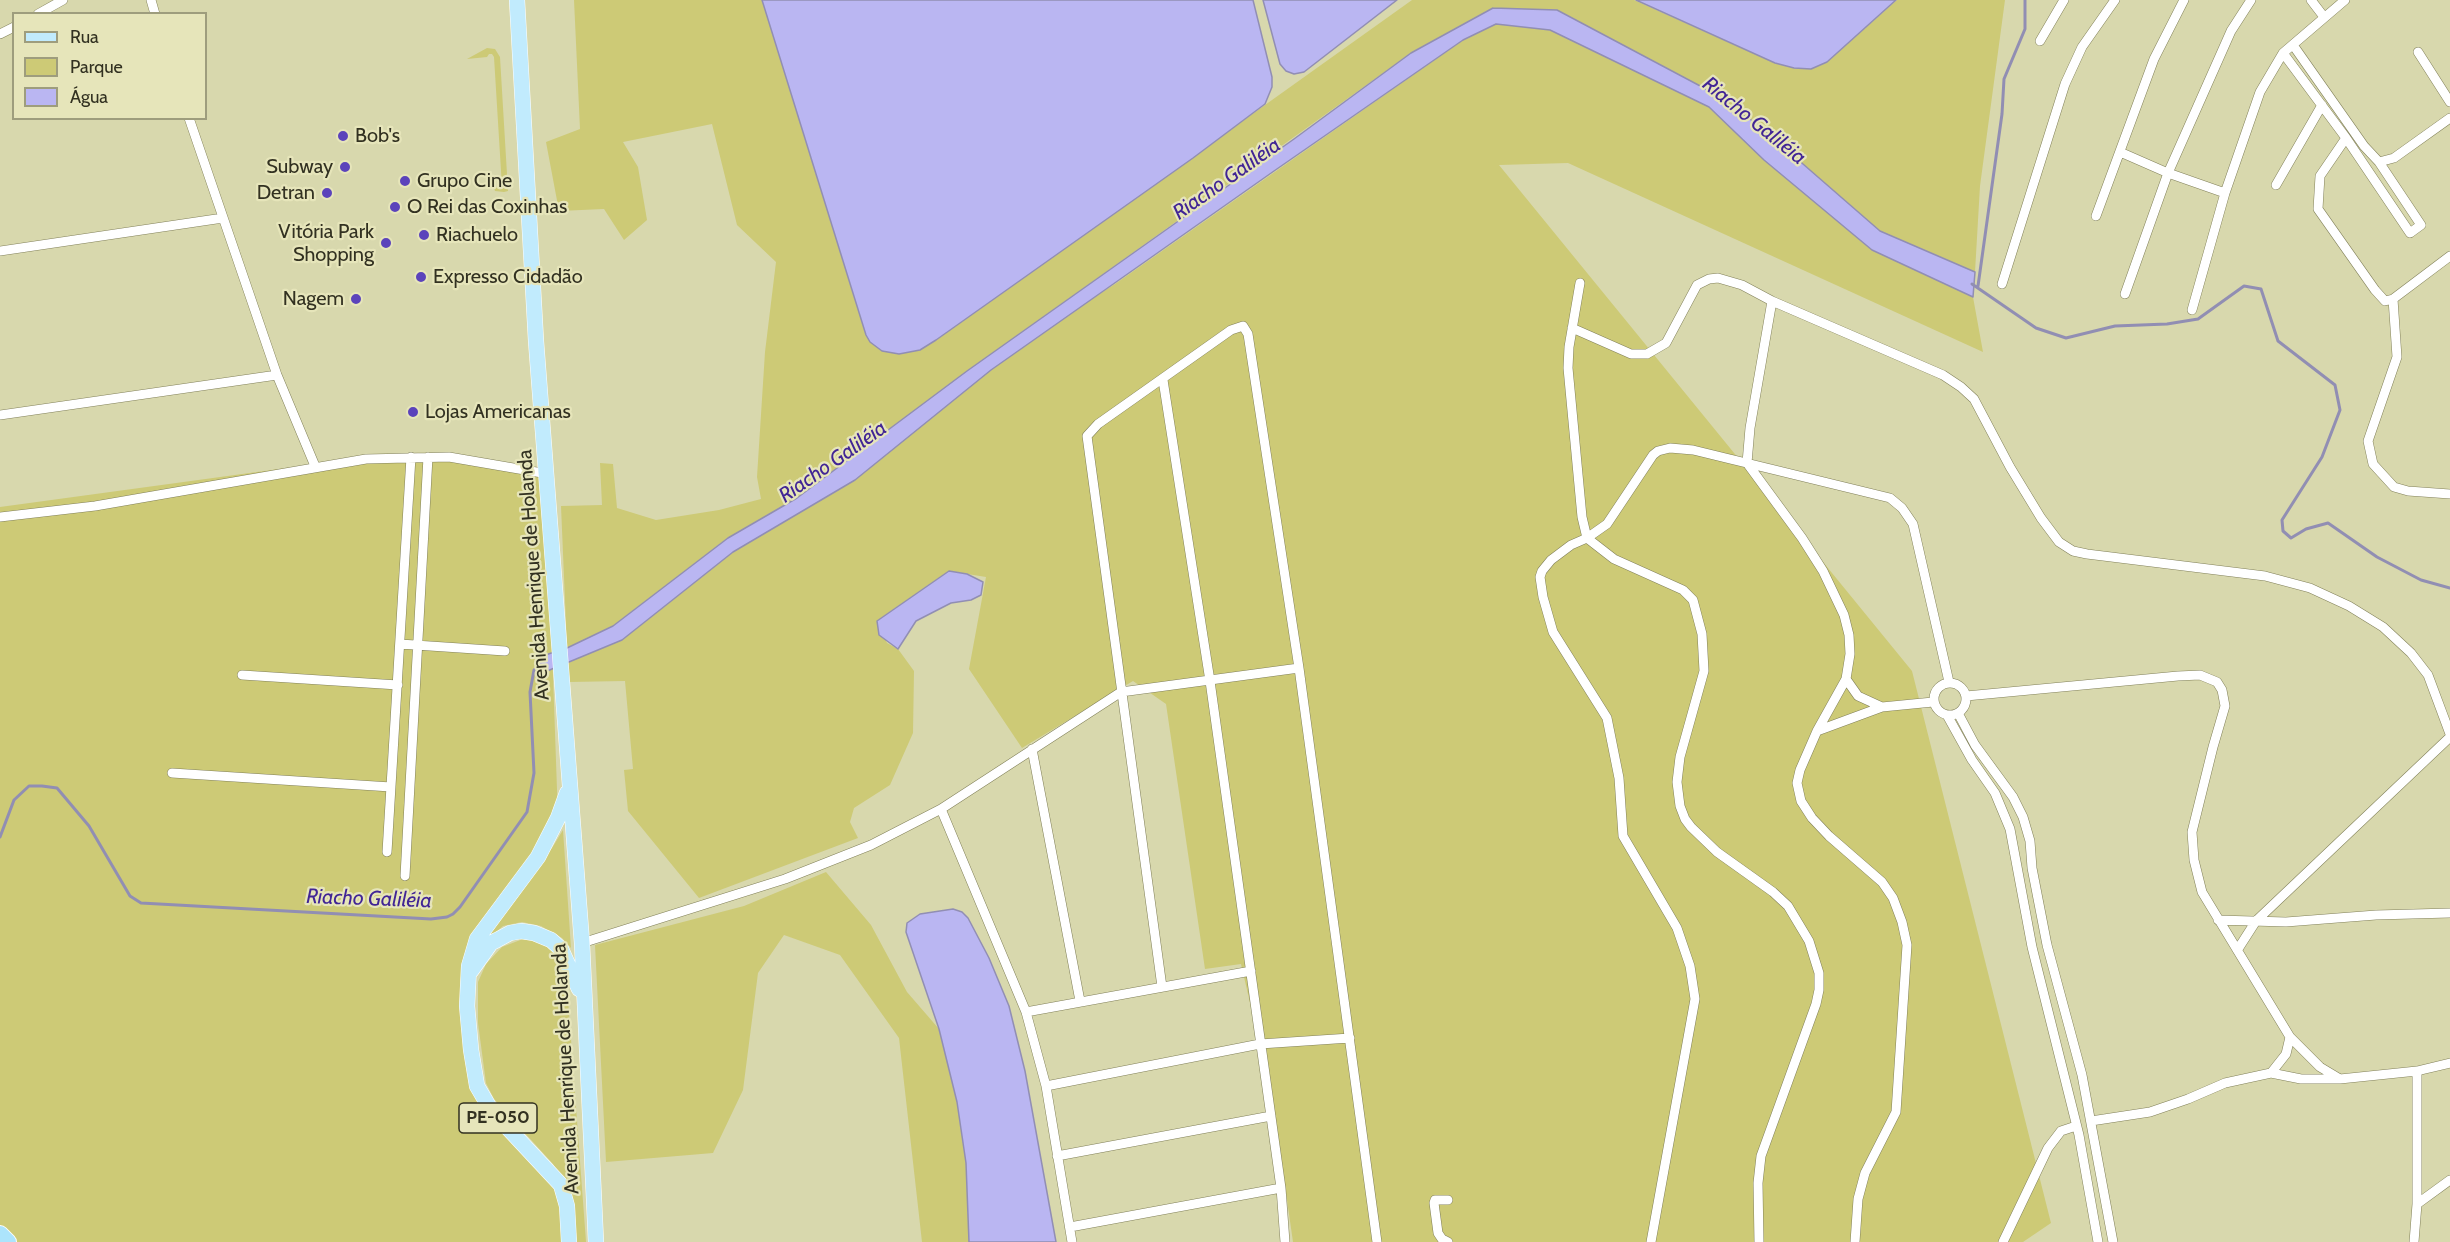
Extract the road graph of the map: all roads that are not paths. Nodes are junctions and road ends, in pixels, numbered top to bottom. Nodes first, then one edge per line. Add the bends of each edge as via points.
1 (63, 0) edge
2 (517, 0) edge
3 (2064, 0) edge
4 (2115, 0) edge
5 (2184, 0) edge
6 (2251, 0) edge
7 (2311, 0) edge
8 (2345, 0) edge
9 (42, 12) edge
10 (2324, 17) junction
11 (2040, 41) dead end
12 (2293, 45) junction
13 (2418, 52) dead end
14 (2283, 54) junction
15 (2450, 102) edge
16 (2322, 105) junction
17 (2450, 118) edge
18 (190, 120) edge
19 (2346, 138) junction
20 (2120, 152) junction
21 (2379, 162) junction
22 (2168, 173) junction
23 (2276, 185) dead end
24 (2225, 193) junction
25 (2096, 216) dead end
26 (223, 218) junction
27 (0, 251) edge
28 (2450, 256) edge
29 (1580, 283) dead end
30 (2002, 284) dead end
31 (2125, 294) dead end
32 (2393, 299) junction
33 (1772, 301) junction
34 (2192, 310) dead end
35 (1572, 328) junction
36 (278, 375) junction
37 (1162, 380) junction
38 (0, 415) edge
39 (411, 457) junction
40 (428, 457) junction
41 (1747, 463) junction
42 (315, 466) junction
43 (548, 474) junction
44 (2450, 494) edge
45 (0, 517) edge
46 (1587, 538) junction
47 (405, 557) junction
48 (422, 557) junction
49 (400, 644) junction
50 (418, 646) junction
51 (504, 651) dead end
52 (1299, 668) junction
53 (242, 675) dead end
54 (1846, 679) junction
55 (1210, 681) junction
56 (1949, 682) junction
57 (398, 685) junction
58 (1121, 692) junction
59 (1966, 696) junction
60 (1934, 702) junction
61 (1882, 707) junction
62 (1958, 713) junction
63 (1947, 715) junction
64 (1817, 731) junction
65 (2450, 736) edge
66 (1032, 749) junction
67 (172, 773) dead end
68 (391, 787) junction
69 (569, 787) junction
70 (941, 809) junction
71 (387, 852) dead end
72 (405, 876) dead end
73 (2450, 913) edge
74 (2218, 920) junction
75 (2256, 921) junction
76 (582, 944) junction
77 (2238, 949) junction
78 (1251, 971) junction
79 (468, 976) junction
80 (1162, 987) junction
81 (1080, 1001) junction
82 (584, 1002) junction
83 (1026, 1012) junction
84 (2290, 1037) junction
85 (1350, 1038) junction
86 (1260, 1044) junction
87 (2450, 1063) edge
88 (2417, 1071) junction
89 (2271, 1072) junction
90 (2340, 1079) junction
91 (1046, 1086) junction
92 (1271, 1116) junction
93 (2092, 1121) junction
94 (2076, 1126) junction
95 (1057, 1156) junction
96 (2450, 1180) edge
97 (1281, 1188) junction
98 (1448, 1200) dead end
99 (2417, 1204) junction
100 (1070, 1227) junction
101 (0, 1234) edge
102 (8, 1242) edge
103 (569, 1242) edge
104 (596, 1242) edge
105 (1072, 1242) edge
106 (1286, 1242) edge
107 (1377, 1242) edge
108 (1448, 1242) edge
109 (1650, 1242) edge
110 (1759, 1242) edge
111 (1855, 1242) edge
112 (2003, 1242) edge
113 (2098, 1242) edge
114 (2113, 1242) edge
115 (2414, 1242) edge

1 - 9 street
2 - 43 main road, Avenida Henrique de Holanda via 536,341
3 - 11 street
4 - 30 street via 2082,47 2065,84
5 - 20 street via 2154,59
6 - 22 street via 2230,31
7 - 10 street
8 - 10 street
10 - 12 street
12 - 14 street
12 - 21 street
13 - 15 street
14 - 16 street
14 - 24 street via 2260,92
16 - 19 street
16 - 23 street
17 - 21 street via 2394,158
18 - 26 street
19 - 21 street via 2410,233 2421,225
19 - 32 street via 2320,176 2318,210 2375,290 2385,301
20 - 22 street
20 - 25 street
22 - 24 street
22 - 31 street
24 - 34 street
26 - 27 street
26 - 36 street
28 - 32 street
29 - 35 street
32 - 44 street via 2397,357 2368,441 2373,464 2394,488
33 - 35 street via 1727,279 1709,279 1697,285 1666,343 1647,354 1631,354
33 - 41 street
33 - 65 street via 1962,387 1974,399 2041,518 2059,542 2073,551 2265,576 2310,588 2383,627 2428,675
35 - 46 street via 1569,381
36 - 38 street
36 - 42 street
37 - 52 street via 1230,330 1240,326 1246,329
37 - 55 street
37 - 58 street via 1098,424 1087,436
39 - 40 street
39 - 42 street
39 - 47 street
40 - 43 street
40 - 48 street
41 - 46 street via 1693,450 1658,450 1607,524
41 - 54 street via 1802,538 1836,595 1849,635
41 - 56 street via 1890,498 1902,508 1913,524
42 - 45 street via 95,506
43 - 69 main road, Avenida Henrique de Holanda
46 - 109 street via 1570,545 1542,571 1543,597 1553,632 1607,718 1619,778 1623,836 1677,928 1690,966 1695,999
46 - 110 street via 1614,559 1683,590 1693,600 1702,634 1704,671 1680,757 1677,782 1684,819 1717,852 1788,906 1815,957 1819,990 1816,1004 1761,1156
47 - 48 street
47 - 49 street
48 - 50 street
49 - 50 street
49 - 57 street
50 - 51 street
50 - 72 street
52 - 55 street
52 - 85 street
53 - 57 street
54 - 61 street via 1858,696
54 - 64 street
55 - 58 street
55 - 78 street
56 - 59 street via 1962,688
56 - 60 street via 1937,688
57 - 68 street
58 - 66 street
58 - 80 street
59 - 62 street
59 - 74 street via 2178,676 2200,675 2217,682 2225,706 2192,832 2197,876
60 - 61 street
60 - 63 street via 1938,711
61 - 64 street
62 - 63 street
62 - 93 street via 1975,746 2023,817 2047,945
63 - 94 street via 1995,793 2010,829 2032,947
64 - 111 street via 1797,783 1801,801 1829,836 1882,882 1893,898 1907,945 1896,1112 1865,1173 1858,1199
65 - 75 street
66 - 70 street
66 - 81 street
67 - 68 street
68 - 71 street
69 - 76 main road, Avenida Henrique de Holanda
69 - 79 main road, Avenida Henrique de Holanda via 538,857 477,939
70 - 76 street via 871,844 785,879
70 - 83 street
73 - 75 street
74 - 75 street
74 - 77 street
75 - 77 street
76 - 82 main road, Avenida Henrique de Holanda
77 - 84 street
78 - 80 street
78 - 86 street
79 - 82 main road via 491,943 510,933 534,933 561,949
79 - 103 main road, Avenida Henrique de Holanda / PE-050 via 467,1006 477,1086 491,1110 561,1185 567,1206
80 - 81 street
81 - 83 street
82 - 104 main road, Avenida Henrique de Holanda
83 - 91 street
84 - 89 street via 2286,1054
84 - 90 street via 2320,1067
85 - 86 street
85 - 107 street
86 - 91 street
86 - 92 street
87 - 88 street
88 - 90 street
88 - 99 street
89 - 90 street via 2301,1079
89 - 93 street via 2225,1083 2150,1112
91 - 95 street
92 - 95 street
92 - 97 street
93 - 94 street
93 - 94 street
93 - 114 street
94 - 112 street via 2061,1131 2048,1148
94 - 113 street
95 - 100 street
96 - 99 street
97 - 100 street
97 - 106 street
98 - 108 street via 1434,1203 1438,1233
99 - 115 street
100 - 105 street
101 - 102 highway

